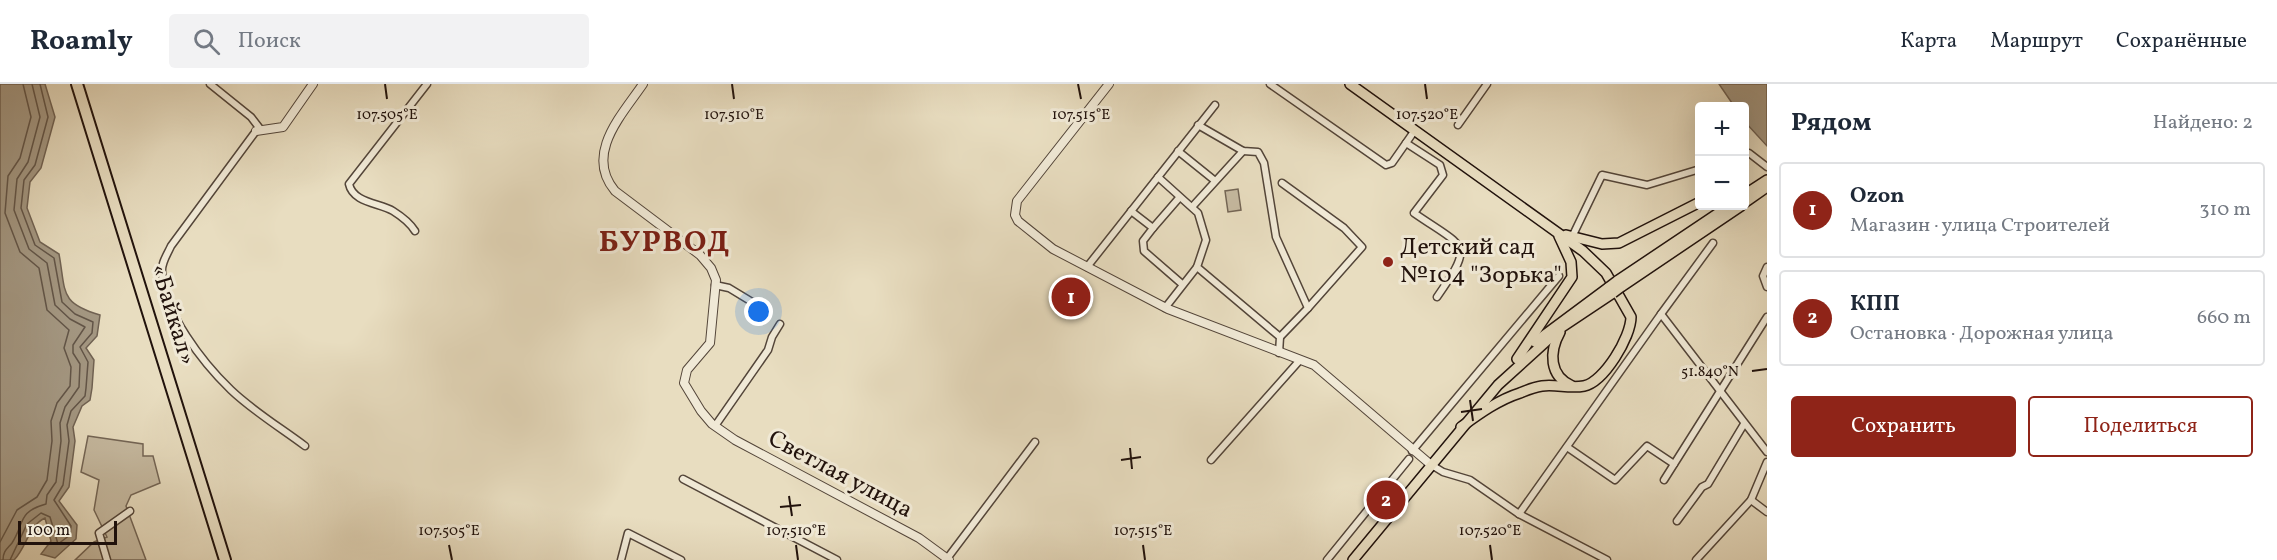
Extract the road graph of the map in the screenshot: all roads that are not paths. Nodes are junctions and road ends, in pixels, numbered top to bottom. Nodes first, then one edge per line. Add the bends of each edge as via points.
1 (76, 84) edge
2 (210, 84) edge
3 (313, 84) edge
4 (428, 84) edge
5 (643, 84) edge
6 (1109, 84) edge
7 (1270, 84) edge
8 (1350, 84) edge
9 (1487, 84) edge
10 (1215, 105) dead end
11 (1198, 125) junction
12 (1458, 125) dead end
13 (1415, 130) junction
14 (258, 131) junction
15 (1406, 143) junction
16 (1178, 151) junction
17 (1243, 151) junction
18 (1749, 153) edge
19 (1767, 167) edge
20 (1695, 170) edge
21 (1158, 177) junction
22 (1214, 180) junction
23 (1767, 180) edge
24 (1282, 183) dead end
25 (1762, 188) edge
26 (1179, 198) junction
27 (1749, 199) edge
28 (1695, 205) edge
29 (1192, 207) junction
30 (1723, 210) edge
31 (1734, 210) edge
32 (1131, 211) junction
33 (1153, 228) junction
34 (416, 231) dead end
35 (1558, 234) junction
36 (1572, 237) junction
37 (1713, 243) dead end
38 (1087, 267) junction
39 (1197, 267) junction
40 (1767, 267) edge
41 (1559, 276) dead end
42 (1182, 284) junction
43 (715, 285) junction
44 (1615, 287) junction
45 (1767, 287) edge
46 (1437, 297) dead end
47 (1165, 308) junction
48 (1308, 308) junction
49 (766, 311) dead end
50 (1661, 315) junction
51 (1767, 317) edge
52 (780, 324) dead end
53 (1562, 327) junction
54 (1280, 337) junction
55 (1279, 353) junction
56 (1517, 359) junction
57 (1300, 360) junction
58 (1498, 385) junction
59 (1575, 387) junction
60 (1720, 392) junction
61 (1744, 424) junction
62 (714, 425) junction
63 (1461, 427) junction
64 (1035, 442) dead end
65 (305, 446) dead end
66 (1567, 447) junction
67 (1767, 452) edge
68 (1411, 455) junction
69 (1210, 460) dead end
70 (1767, 462) edge
71 (1430, 464) junction
72 (1674, 464) junction
73 (684, 478) dead end
74 (1664, 480) dead end
75 (1751, 500) junction
76 (130, 511) dead end
77 (1767, 512) edge
78 (1519, 514) junction
79 (1677, 521) dead end
80 (107, 560) edge
81 (225, 560) edge
82 (621, 560) edge
83 (681, 560) edge
84 (837, 560) edge
85 (948, 560) edge
86 (1327, 560) edge
87 (1353, 560) edge
88 (1607, 560) edge
89 (1696, 560) edge

1 - 81 highway, «Байкал»
2 - 14 street via 250,117
3 - 14 street via 283,127
4 - 34 street via 349,184 354,193 395,212
5 - 43 street via 605,138 609,184 700,255 711,268
6 - 38 street via 1015,208 1015,216 1027,230
7 - 15 street via 1386,165 1392,163
8 - 13 main road
9 - 12 street
10 - 11 street
11 - 16 street
11 - 17 street
13 - 15 street
13 - 35 main road
14 - 65 street via 171,246 163,263 164,288 186,335 231,390
15 - 46 street via 1440,165 1443,175 1414,213 1457,242 1462,253 1459,265
16 - 21 street
16 - 22 street
17 - 22 street
17 - 48 street via 1258,152 1264,163 1276,237
18 - 19 street
20 - 36 street via 1647,184 1602,175
21 - 26 street
21 - 32 street
22 - 29 street
23 - 25 main road
24 - 48 street via 1344,228 1362,247
25 - 27 main road
26 - 29 street
26 - 33 street
28 - 36 main road via 1619,243 1602,244
29 - 39 street via 1198,213 1206,240
30 - 44 main road
31 - 44 main road
32 - 33 street
32 - 38 street
33 - 42 street via 1143,241 1144,251
35 - 36 main road
35 - 56 main road via 1571,262 1572,277
35 - 59 main road via 1606,273 1631,317 1625,340 1608,367 1591,384
37 - 50 street
38 - 47 street
39 - 42 street
39 - 54 street
40 - 45 street via 1763,276
41 - 68 street
42 - 47 street
43 - 49 street via 729,288
43 - 62 street, Светлая улица via 710,342 687,370 684,383
44 - 53 main road
44 - 56 main road via 1550,328
47 - 55 street
48 - 54 street
50 - 60 street
50 - 66 street
51 - 60 street
52 - 62 street via 768,350
53 - 58 main road
53 - 59 main road via 1555,340 1552,364 1562,382
54 - 55 street
55 - 57 street
56 - 58 main road
57 - 68 street via 1314,365
57 - 69 street
58 - 63 main road
59 - 63 main road via 1543,386 1516,394
60 - 61 street
60 - 72 street
61 - 67 street
61 - 79 street via 1708,484
62 - 85 street, Светлая улица via 760,456 919,538
63 - 71 main road
64 - 85 street
66 - 72 street via 1615,480 1647,446
66 - 78 street
68 - 71 street
68 - 86 street
70 - 75 street
71 - 78 street via 1470,480
71 - 87 main road
72 - 74 street
73 - 84 street
75 - 77 street
75 - 89 street
76 - 80 street via 99,533
78 - 88 street
82 - 83 street via 628,533

